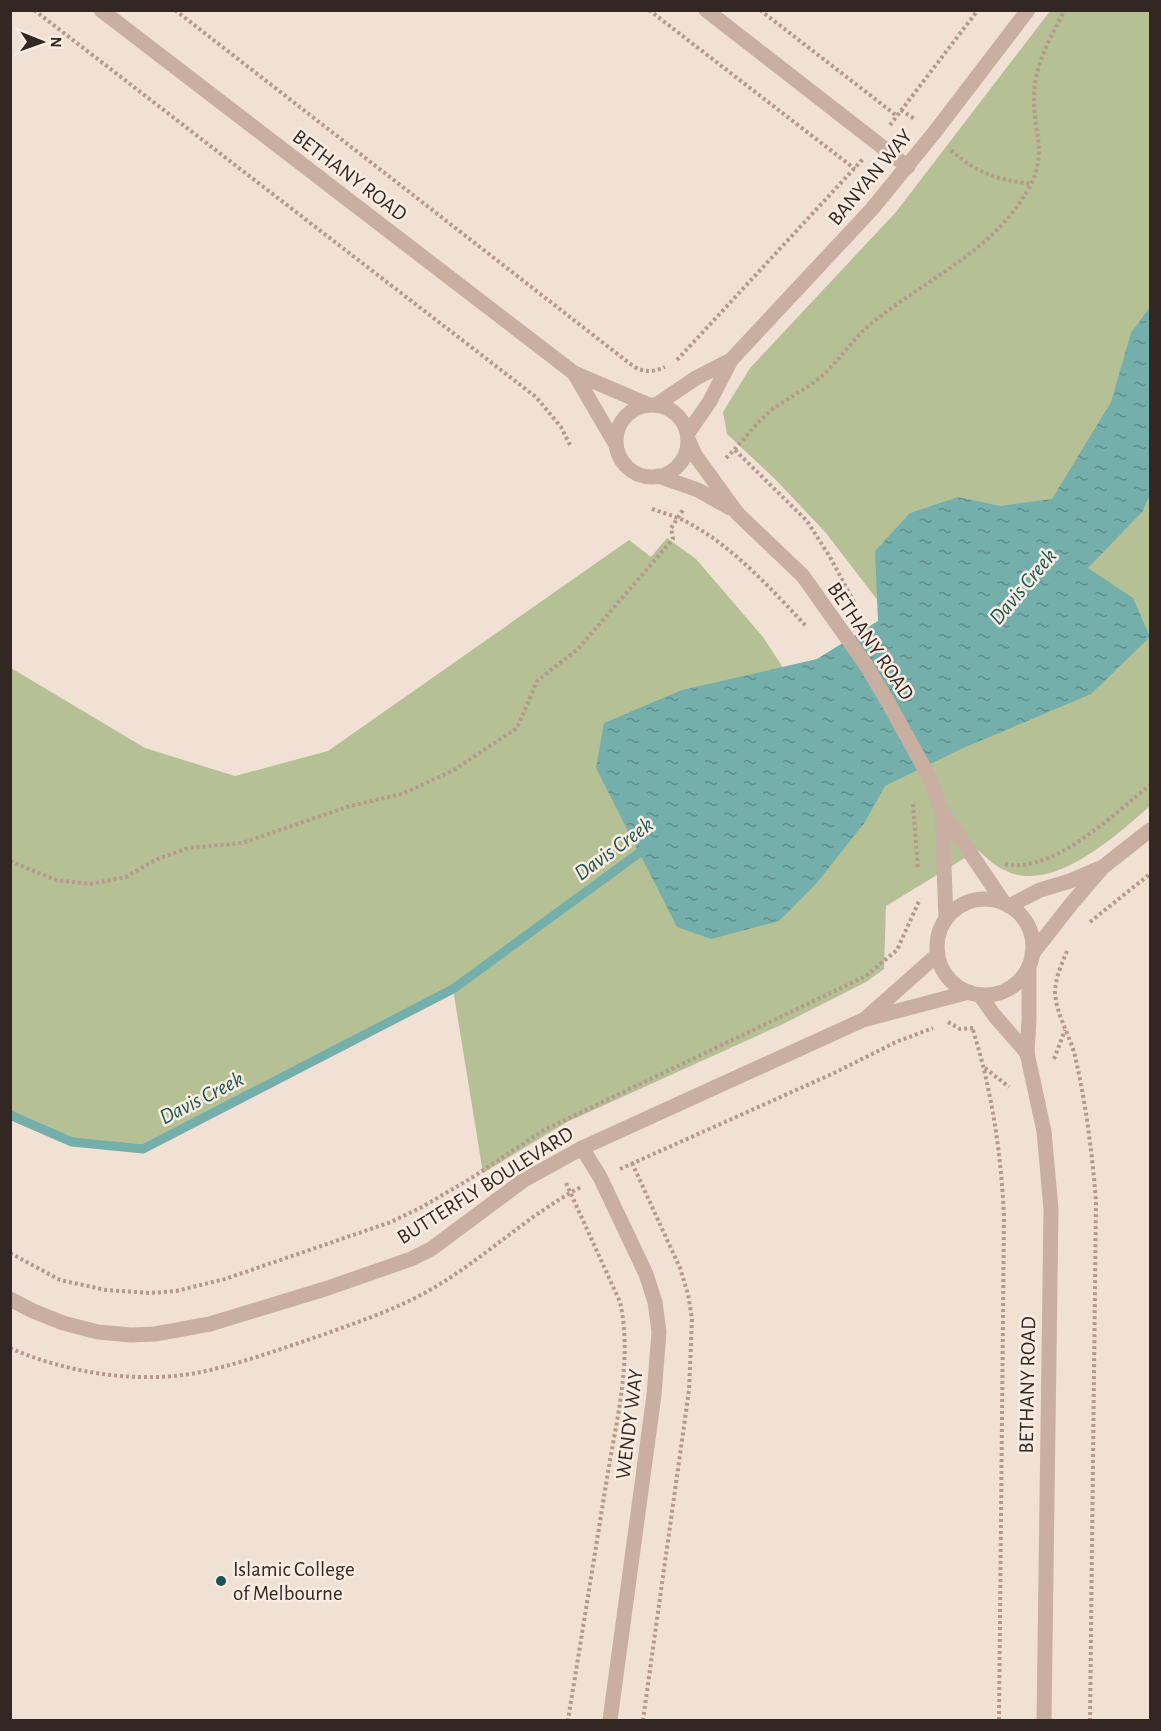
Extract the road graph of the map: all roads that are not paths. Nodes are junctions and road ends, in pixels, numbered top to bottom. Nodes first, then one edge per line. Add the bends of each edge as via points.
1 (102, 10) edge
2 (706, 10) edge
3 (1028, 10) edge
4 (908, 167) junction
5 (731, 360) junction
6 (574, 373) junction
7 (652, 405) junction
8 (688, 436) junction
9 (616, 445) junction
10 (658, 477) junction
11 (737, 513) junction
12 (942, 812) junction
13 (1150, 830) edge
14 (1103, 867) junction
15 (1006, 904) junction
16 (946, 918) junction
17 (938, 954) junction
18 (1030, 960) junction
19 (974, 993) junction
20 (864, 1020) junction
21 (1027, 1053) junction
22 (582, 1148) junction
23 (10, 1299) edge
24 (610, 1720) edge
25 (1044, 1720) edge

1 - 6 street, BETHANY ROAD
2 - 4 street
3 - 4 street, BANYAN WAY
4 - 5 street, BANYAN WAY
5 - 7 street, BANYAN WAY
5 - 8 street, BANYAN WAY
6 - 7 street, BETHANY ROAD
6 - 9 street, BETHANY ROAD
7 - 8 street via 677,415
7 - 9 street via 628,413 621,422
8 - 10 street via 683,459
8 - 11 street, BETHANY ROAD via 695,455
9 - 10 street via 626,466 635,473
10 - 11 street, BETHANY ROAD via 698,490
11 - 12 street, BETHANY ROAD via 803,576 866,665 928,775
12 - 15 street, BETHANY ROAD
12 - 16 street, BETHANY ROAD
13 - 14 street
14 - 15 street
14 - 18 street
15 - 16 street via 972,900
15 - 18 street, BETHANY ROAD via 1028,926 1032,940
16 - 17 street, BETHANY ROAD via 940,930
17 - 19 street, BETHANY ROAD via 951,981
17 - 20 street, BUTTERFLY BOULEVARD
18 - 19 street via 1021,979 1009,988 995,994
18 - 21 street, BETHANY ROAD
19 - 20 street, BUTTERFLY BOULEVARD
19 - 21 street, BETHANY ROAD
20 - 22 street, BUTTERFLY BOULEVARD
21 - 25 street, BETHANY ROAD via 1044,1131 1050,1209
22 - 23 street, BUTTERFLY BOULEVARD via 524,1180 447,1239 411,1259 210,1324 155,1334 98,1332 63,1323
22 - 24 street, WENDY WAY via 646,1274 659,1332

